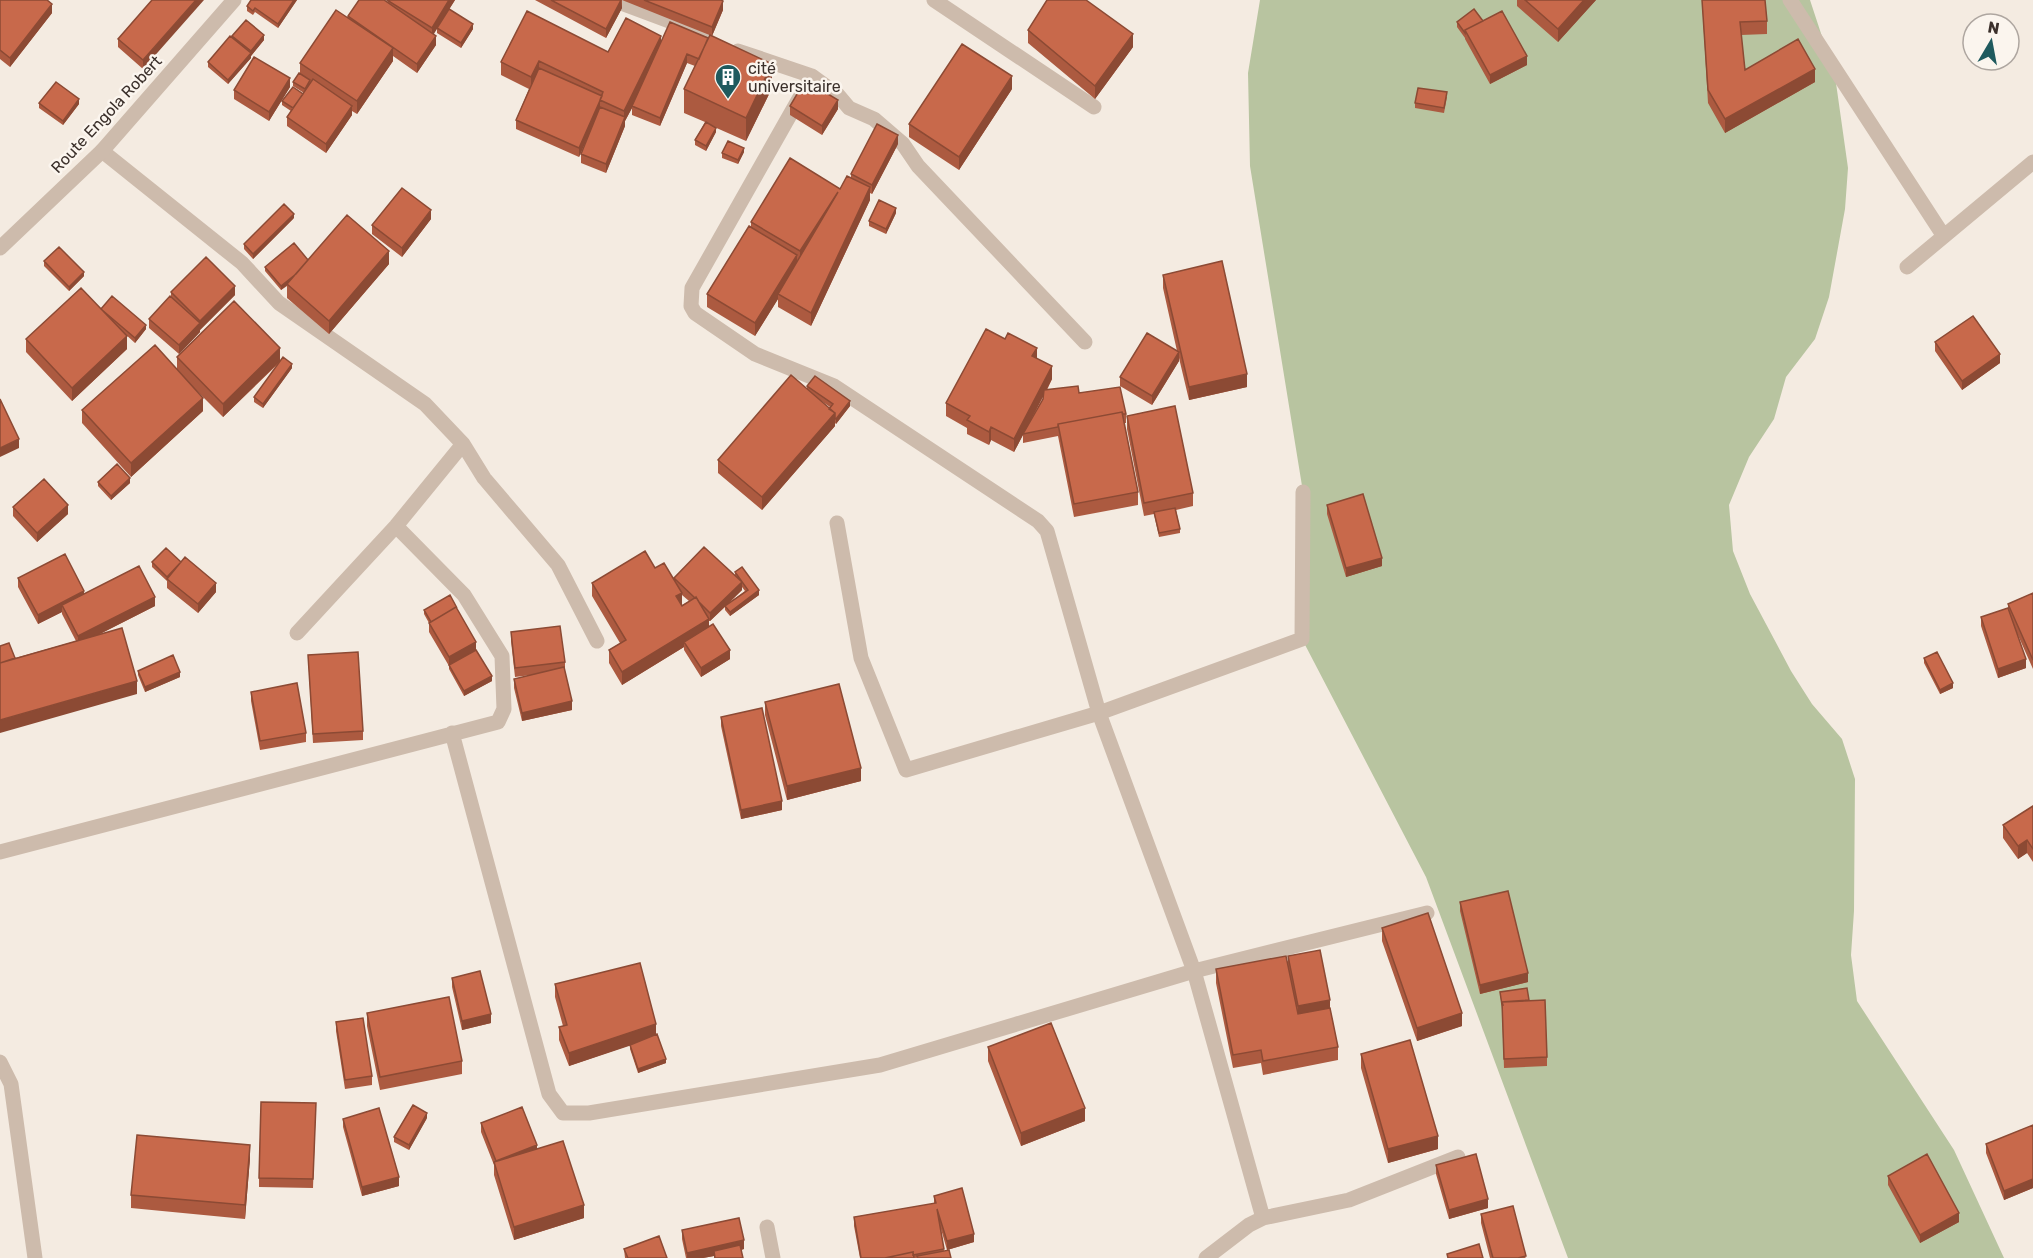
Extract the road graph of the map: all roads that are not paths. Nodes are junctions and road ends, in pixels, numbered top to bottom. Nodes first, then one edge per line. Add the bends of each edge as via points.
1 (234, 0) edge
2 (613, 0) edge
3 (934, 0) edge
4 (1790, 0) edge
5 (812, 76) junction
6 (1094, 107) edge
7 (102, 151) junction
8 (2033, 162) edge
9 (1943, 235) junction
10 (0, 248) edge
11 (1907, 267) dead end
12 (1085, 342) dead end
13 (463, 444) junction
14 (1303, 492) dead end
15 (837, 523) dead end
16 (396, 526) junction
17 (297, 633) dead end
18 (597, 641) dead end
19 (1099, 713) junction
20 (452, 733) junction
21 (0, 852) edge
22 (1427, 913) edge
23 (1194, 970) junction
24 (0, 1062) edge
25 (1458, 1157) edge
26 (1263, 1218) junction
27 (767, 1227) dead end
28 (35, 1258) edge
29 (773, 1258) edge
30 (1206, 1258) edge

1 - 7 street, Route Engola Robert
2 - 5 street via 680,25 721,46
3 - 6 street
4 - 9 street
5 - 12 street via 849,108 874,119 903,144 925,174
5 - 19 street via 692,288 694,313 755,354 834,386 1038,521 1047,531
7 - 10 street, Route Engola Robert
7 - 13 street via 242,263 279,303 424,404
8 - 9 street
9 - 11 street
13 - 16 street
13 - 18 street via 484,478 558,565
14 - 19 street via 1302,639
15 - 19 street via 861,658 906,770
16 - 17 street
16 - 20 street via 464,594 502,656 502,717 498,722
19 - 23 street
20 - 21 street
20 - 23 street via 549,1094 563,1113 589,1113 880,1065
22 - 23 street
23 - 26 street
24 - 28 street via 11,1084
25 - 26 street via 1349,1200
26 - 30 street
27 - 29 street

